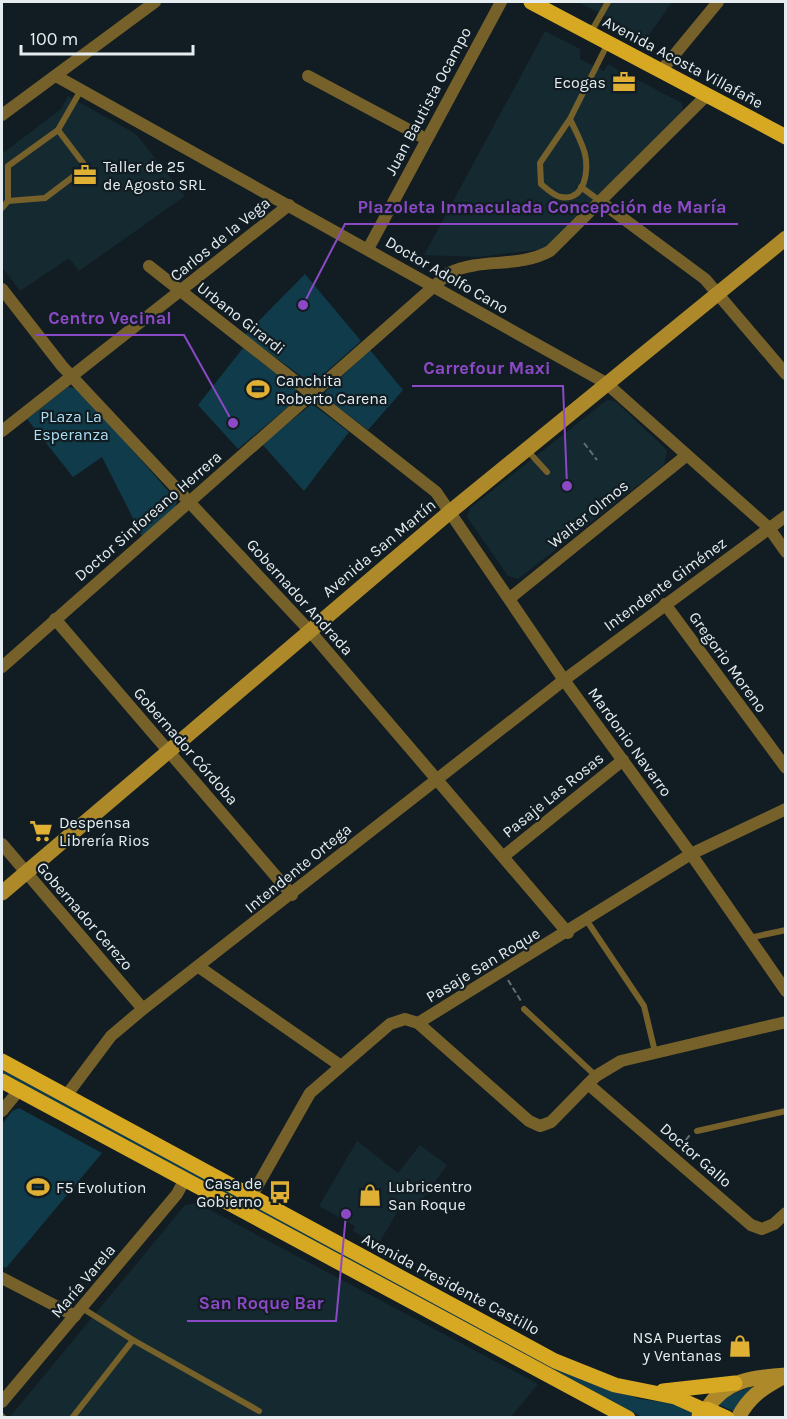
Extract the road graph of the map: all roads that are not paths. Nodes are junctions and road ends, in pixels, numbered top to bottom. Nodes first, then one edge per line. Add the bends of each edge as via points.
1 (155, 2) edge
2 (501, 2) edge
3 (531, 2) edge
4 (608, 2) edge
5 (717, 2) edge
6 (590, 33) junction
7 (608, 43) junction
8 (661, 71) junction
9 (56, 76) junction
10 (308, 76) dead end
11 (81, 90) junction
12 (707, 95) junction
13 (2, 115) edge
14 (570, 119) junction
15 (58, 130) junction
16 (786, 137) edge
17 (426, 139) junction
18 (581, 187) junction
19 (8, 201) junction
20 (601, 202) junction
21 (289, 205) junction
22 (2, 208) edge
23 (786, 238) edge
24 (368, 249) junction
25 (149, 266) dead end
26 (433, 286) junction
27 (2, 289) edge
28 (181, 291) junction
29 (718, 294) junction
30 (786, 374) edge
31 (73, 375) junction
32 (606, 383) junction
33 (311, 394) junction
34 (2, 431) edge
35 (526, 449) junction
36 (687, 455) junction
37 (546, 472) dead end
38 (189, 501) junction
39 (451, 511) junction
40 (786, 516) edge
41 (769, 528) junction
42 (786, 552) edge
43 (510, 598) junction
44 (665, 604) junction
45 (55, 619) junction
46 (309, 630) junction
47 (2, 667) edge
48 (564, 680) junction
49 (168, 750) junction
50 (623, 760) junction
51 (786, 768) edge
52 (437, 778) junction
53 (786, 808) edge
54 (2, 844) edge
55 (692, 854) junction
56 (504, 856) junction
57 (25, 871) junction
58 (2, 893) edge
59 (292, 895) junction
60 (587, 921) junction
61 (786, 930) edge
62 (568, 933) junction
63 (749, 938) junction
64 (199, 967) junction
65 (786, 991) edge
66 (143, 1009) junction
67 (524, 1009) road end
68 (786, 1022) edge
69 (418, 1023) junction
70 (655, 1052) junction
71 (2, 1061) edge
72 (341, 1066) junction
73 (592, 1080) junction
74 (2, 1081) edge
75 (20, 1089) junction
76 (66, 1096) junction
77 (2, 1111) edge
78 (786, 1111) edge
79 (697, 1131) road end
80 (185, 1179) junction
81 (251, 1197) junction
82 (786, 1213) edge
83 (2, 1278) edge
84 (78, 1312) junction
85 (133, 1340) junction
86 (786, 1375) edge
87 (735, 1383) junction
88 (651, 1392) junction
89 (2, 1402) edge
90 (259, 1411) dead end
91 (703, 1412) edge
92 (72, 1418) edge
93 (628, 1418) edge
94 (727, 1418) edge
95 (738, 1418) edge

1 - 9 street
2 - 17 street, Juan Bautista Ocampo
3 - 6 main road, Avenida Acosta Villafañe
4 - 6 lane
5 - 8 street
6 - 7 main road, Avenida Acosta Villafañe
7 - 8 main road, Avenida Acosta Villafañe
7 - 14 lane
8 - 12 main road, Avenida Acosta Villafañe
9 - 11 street, Doctor Adolfo Cano
9 - 13 street
10 - 17 street
11 - 15 lane
11 - 21 street, Doctor Adolfo Cano
12 - 16 main road, Avenida Acosta Villafañe
12 - 20 street, Doctor Sinforeano Herrera
14 - 18 lane via 585,153 587,170
14 - 18 lane via 540,163 539,175 541,184 561,197 570,197
15 - 19 lane via 8,166
15 - 19 lane via 86,167 45,198
17 - 24 street, Juan Bautista Ocampo
18 - 20 lane
19 - 22 lane
20 - 26 street, Doctor Sinforeano Herrera via 550,251 534,260 467,264
20 - 29 street via 705,279
21 - 24 street, Doctor Adolfo Cano
21 - 28 street, Carlos de la Vega
23 - 29 main road, Avenida San Martín
24 - 26 street, Doctor Adolfo Cano
25 - 28 street, Urbano Girardi
26 - 32 street, Doctor Adolfo Cano
26 - 33 street, Doctor Sinforeano Herrera
27 - 31 street, Gobernador Andrada
28 - 31 street, Carlos de la Vega
28 - 33 street, Urbano Girardi
29 - 30 street
29 - 32 main road, Avenida San Martín
31 - 34 street, Carlos de la Vega
31 - 38 street, Gobernador Andrada
32 - 35 main road, Avenida San Martín
32 - 36 street, Doctor Adolfo Cano
33 - 38 street, Doctor Sinforeano Herrera
33 - 39 street, Urbano Girardi via 436,492
35 - 37 lane
35 - 39 main road, Avenida San Martín
36 - 41 street, Doctor Adolfo Cano
36 - 43 street, Walter Olmos
38 - 45 street, Doctor Sinforeano Herrera
38 - 46 street, Gobernador Andrada
39 - 43 street, Mardonio Navarro
39 - 46 main road, Avenida San Martín
40 - 41 street, Intendente Giménez
41 - 42 street, Doctor Adolfo Cano
41 - 44 street, Intendente Giménez
43 - 48 street, Mardonio Navarro
44 - 48 street, Intendente Giménez
44 - 51 street, Gregorio Moreno
45 - 47 street, Doctor Sinforeano Herrera
45 - 49 street, Gobernador Córdoba
46 - 49 main road, Avenida San Martín
46 - 52 street, Gobernador Andrada
48 - 50 street, Mardonio Navarro
48 - 52 street, Intendente Ortega
49 - 57 main road, Avenida San Martín
49 - 59 street, Gobernador Córdoba
50 - 55 street, Mardonio Navarro
50 - 56 street, Pasaje Las Rosas
52 - 56 street, Gobernador Andrada
52 - 59 street, Intendente Ortega
53 - 55 street, Pasaje San Roque
54 - 57 street, Gobernador Cerezo
55 - 60 street, Pasaje San Roque
55 - 63 street, Mardonio Navarro
56 - 62 street, Gobernador Andrada
57 - 58 main road, Avenida San Martín
57 - 66 street, Gobernador Cerezo
59 - 64 street, Intendente Ortega
60 - 62 street, Pasaje San Roque
60 - 70 lane via 644,1006
61 - 63 lane
62 - 69 street, Pasaje San Roque
63 - 65 street, Mardonio Navarro
64 - 66 street, Intendente Ortega
64 - 72 street
66 - 76 street, Intendente Ortega via 111,1036
67 - 73 lane
68 - 70 street
69 - 72 street, Pasaje San Roque via 405,1019 390,1024
69 - 73 street via 528,1120 540,1126 551,1122
70 - 73 street via 621,1061
71 - 76 main road, Avenida Presidente Castillo
72 - 81 street, Pasaje San Roque via 301,1106
73 - 82 street, Doctor Gallo via 751,1225 762,1229
74 - 75 main road, Avenida Presidente Castillo
75 - 77 street
75 - 80 main road, Avenida Presidente Castillo
76 - 81 main road, Avenida Presidente Castillo
78 - 79 lane
80 - 84 street, María Varela via 177,1194
80 - 93 main road, Avenida Presidente Castillo
81 - 88 main road, Avenida Presidente Castillo via 555,1361 615,1385
83 - 84 street
84 - 85 lane
84 - 89 street, María Varela
85 - 90 lane
85 - 92 lane
86 - 87 main road
86 - 95 main road via 750,1399
87 - 88 main road
87 - 91 main road via 719,1392
88 - 91 main road, Avenida Presidente Castillo via 682,1399
91 - 94 main road, Avenida Presidente Castillo

